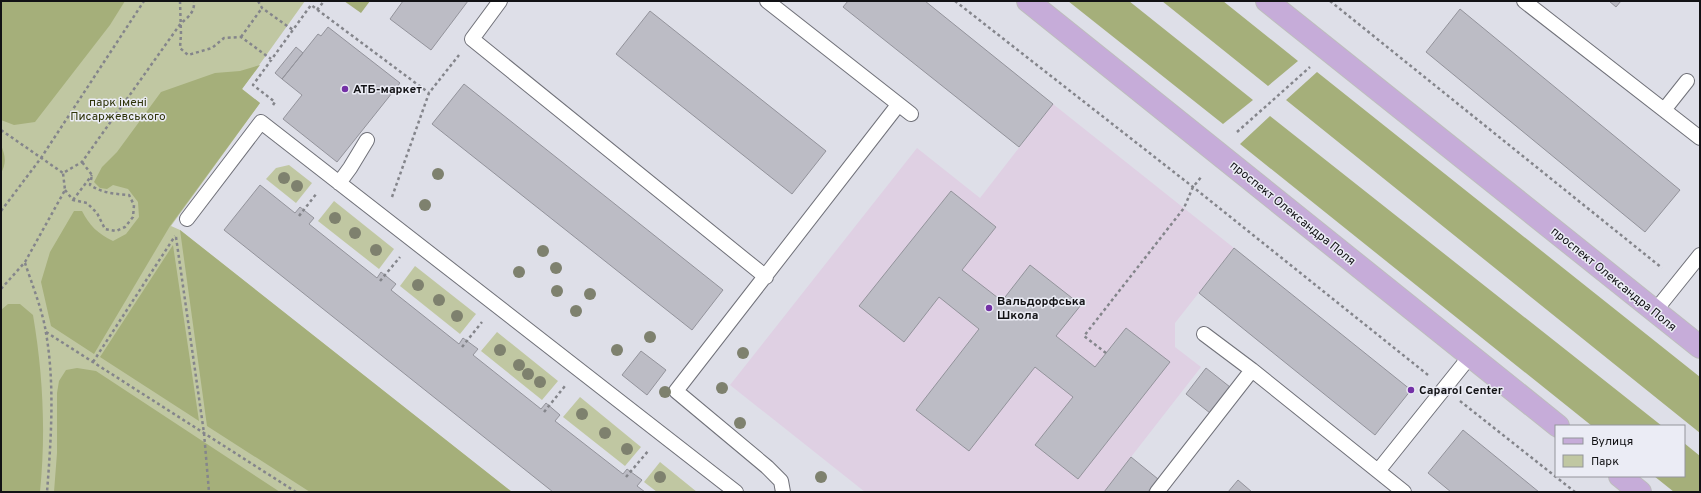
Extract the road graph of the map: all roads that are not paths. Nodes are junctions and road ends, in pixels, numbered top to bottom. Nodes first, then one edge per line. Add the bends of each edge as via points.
1 (500, 1) edge
2 (1028, 1) edge
3 (1267, 1) edge
4 (1524, 1) edge
5 (776, 4) edge
6 (1687, 81) dead end
7 (898, 105) junction
8 (1664, 110) junction
9 (911, 114) dead end
10 (1700, 138) edge
11 (367, 140) dead end
12 (335, 179) junction
13 (187, 219) dead end
14 (1700, 255) edge
15 (766, 277) junction
16 (1655, 311) junction
17 (1204, 334) dead end
18 (1700, 347) edge
19 (1471, 355) junction
20 (1252, 370) junction
21 (1557, 425) edge
22 (1378, 471) junction
23 (1621, 477) edge
24 (736, 492) edge
25 (783, 492) edge
26 (1157, 492) edge
27 (1404, 492) edge
28 (1640, 492) edge

1 - 15 lane via 472,39
2 - 19 main road, проспект Олександра Поля
3 - 16 main road, проспект Олександра Поля
4 - 8 lane
5 - 7 lane
6 - 8 lane
7 - 9 lane
7 - 15 lane
8 - 10 lane
11 - 12 lane
12 - 13 lane via 261,122
12 - 24 lane
14 - 16 lane
15 - 25 lane via 676,392 767,467 781,482
16 - 18 main road, проспект Олександра Поля
17 - 20 lane
19 - 21 main road, проспект Олександра Поля
19 - 22 lane
20 - 22 lane
20 - 26 lane
22 - 27 lane
23 - 28 main road

